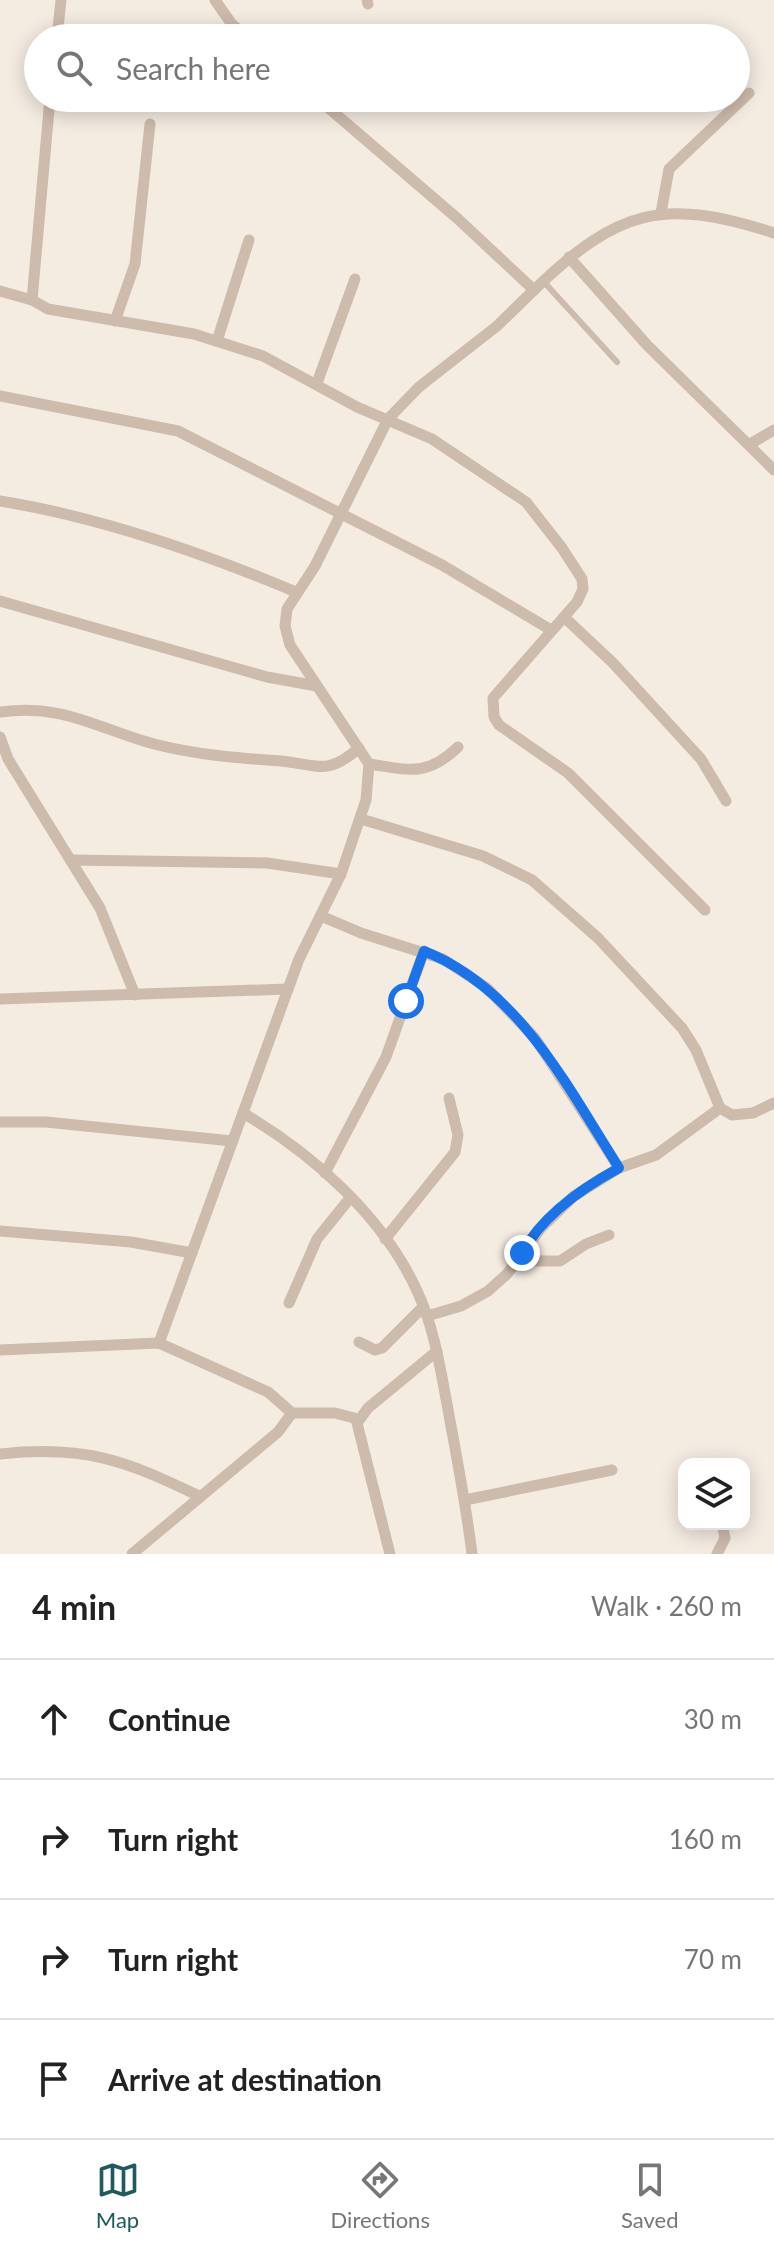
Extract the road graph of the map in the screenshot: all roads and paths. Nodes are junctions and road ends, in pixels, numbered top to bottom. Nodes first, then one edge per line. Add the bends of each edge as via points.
1 (61, 0) edge
2 (215, 0) edge
3 (58, 24) edge
4 (232, 24) edge
5 (49, 112) edge
6 (333, 112) edge
7 (729, 112) edge
8 (150, 124) dead end
9 (661, 213) junction
10 (774, 233) edge
11 (249, 240) dead end
12 (569, 257) junction
13 (355, 279) dead end
14 (543, 281) junction
15 (534, 290) junction
16 (0, 291) edge
17 (32, 300) junction
18 (115, 321) junction
19 (217, 341) junction
20 (617, 362) dead end
21 (317, 383) junction
22 (0, 396) edge
23 (388, 419) junction
24 (774, 430) edge
25 (750, 444) junction
26 (774, 470) edge
27 (0, 501) edge
28 (341, 516) junction
29 (296, 592) junction
30 (0, 601) edge
31 (564, 617) junction
32 (551, 630) junction
33 (317, 686) junction
34 (0, 712) edge
35 (0, 737) edge
36 (458, 747) dead end
37 (359, 748) junction
38 (369, 764) junction
39 (726, 801) dead end
40 (361, 819) junction
41 (71, 860) junction
42 (341, 874) junction
43 (705, 910) dead end
44 (321, 916) junction
45 (424, 951) junction
46 (288, 989) junction
47 (135, 995) junction
48 (0, 999) edge
49 (449, 1098) dead end
50 (774, 1103) edge
51 (720, 1108) junction
52 (243, 1113) junction
53 (0, 1122) edge
54 (232, 1141) junction
55 (619, 1168) junction
56 (325, 1173) junction
57 (350, 1198) junction
58 (0, 1231) edge
59 (609, 1235) dead end
60 (385, 1239) junction
61 (192, 1253) junction
62 (518, 1261) junction
63 (289, 1303) dead end
64 (425, 1311) junction
65 (359, 1342) dead end
66 (159, 1343) junction
67 (0, 1350) edge
68 (437, 1351) junction
69 (292, 1413) junction
70 (358, 1419) junction
71 (0, 1454) edge
72 (612, 1470) dead end
73 (199, 1496) junction
74 (465, 1500) junction
75 (723, 1530) edge
76 (132, 1554) edge
77 (390, 1554) edge
78 (472, 1554) edge
79 (717, 1554) edge

1 - 3 street
2 - 4 street
5 - 17 street
6 - 15 street
7 - 9 street via 669,169
8 - 18 street via 135,264
9 - 10 street via 708,214
9 - 12 street via 633,220
11 - 19 street
12 - 14 street
12 - 25 street via 647,345
13 - 21 street
14 - 15 street
14 - 20 lane
15 - 23 street
16 - 17 street
17 - 18 street via 48,309
18 - 19 street
19 - 21 street
21 - 23 street
22 - 28 street via 178,431
23 - 28 street
23 - 31 street via 461,456 526,502 582,579 581,596
24 - 25 street
25 - 26 street
27 - 29 street via 88,520
28 - 29 street
28 - 32 street via 482,586
29 - 33 street via 287,609 286,632
30 - 33 street via 267,677
31 - 32 street
31 - 39 street via 701,759
32 - 43 street via 493,698 494,717 568,773
33 - 37 street
34 - 37 street via 63,713 207,757 325,769 341,764
35 - 41 street via 8,759
36 - 38 street via 423,770
37 - 38 street
38 - 40 street
40 - 42 street
40 - 51 street via 505,864 549,892 682,1028
41 - 42 street via 267,863
41 - 47 street via 111,930
42 - 44 street
44 - 45 street via 385,942
44 - 46 street
45 - 55 street via 471,975 520,1020
45 - 56 street via 386,1057
46 - 47 street
46 - 52 street
47 - 48 street
49 - 60 street via 458,1135 455,1152
50 - 51 street via 732,1115
51 - 55 street via 656,1155
52 - 54 street
52 - 56 street via 282,1136
53 - 54 street
54 - 61 street
55 - 62 street via 574,1196 541,1228
56 - 57 street
57 - 60 street
57 - 63 street via 317,1239
58 - 61 street
59 - 62 street via 560,1261
60 - 64 street
61 - 66 street
62 - 64 street via 488,1291 461,1306
64 - 65 street via 382,1348
64 - 68 street
66 - 67 street
66 - 69 street via 268,1392
68 - 70 street
68 - 74 street
69 - 70 street
69 - 73 street via 278,1432
70 - 77 street via 356,1429
71 - 73 street via 91,1453
72 - 74 street
73 - 76 street
74 - 78 street
75 - 79 street

